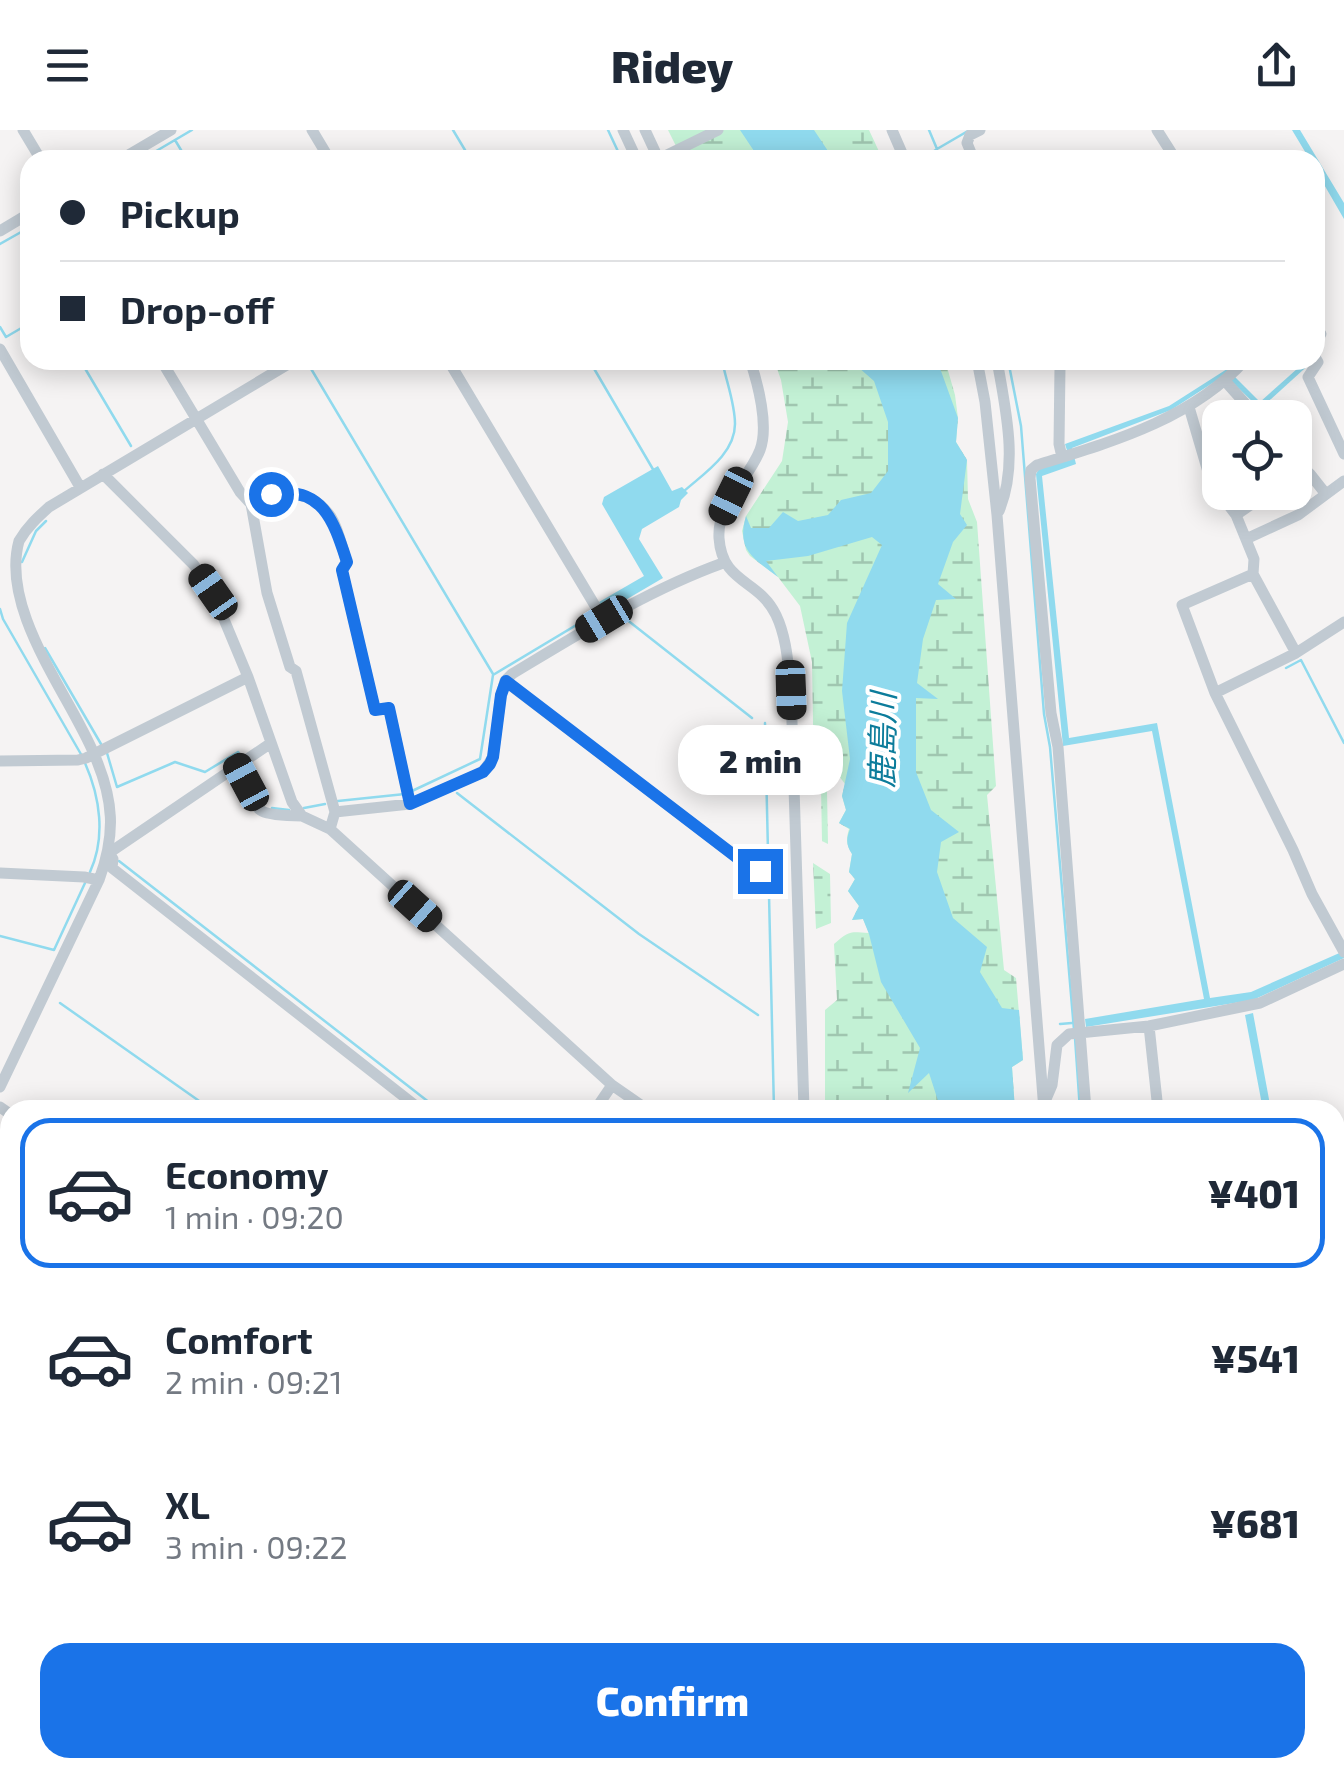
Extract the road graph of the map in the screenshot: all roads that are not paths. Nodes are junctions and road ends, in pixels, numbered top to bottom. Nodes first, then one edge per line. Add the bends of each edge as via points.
1 (718, 130) edge
2 (980, 130) edge
3 (169, 131) edge
4 (137, 150) edge
5 (678, 150) edge
6 (970, 150) edge
7 (0, 349) edge
8 (168, 370) edge
9 (278, 370) edge
10 (454, 370) edge
11 (752, 370) edge
12 (979, 370) edge
13 (998, 370) edge
14 (1060, 370) edge
15 (1236, 370) edge
16 (1311, 370) edge
17 (1230, 377) junction
18 (1246, 400) edge
19 (1189, 407) junction
20 (197, 419) junction
21 (1344, 454) edge
22 (1067, 455) junction
23 (103, 474) junction
24 (1312, 477) edge
25 (1344, 481) edge
26 (80, 487) junction
27 (1325, 494) junction
28 (251, 504) junction
29 (1243, 510) edge
30 (997, 514) junction
31 (1236, 515) junction
32 (1246, 540) junction
33 (724, 563) junction
34 (1253, 574) junction
35 (604, 619) junction
36 (1344, 622) edge
37 (1296, 653) junction
38 (248, 677) junction
39 (506, 681) junction
40 (1215, 693) junction
41 (271, 743) junction
42 (86, 757) junction
43 (0, 761) edge
44 (237, 764) junction
45 (408, 797) junction
46 (333, 805) junction
47 (302, 816) junction
48 (330, 829) junction
49 (109, 853) junction
50 (760, 871) dead end
51 (0, 873) edge
52 (91, 878) junction
53 (1343, 949) edge
54 (1344, 964) edge
55 (1149, 1026) junction
56 (1078, 1029) junction
57 (612, 1085) junction
58 (0, 1086) edge
59 (408, 1100) edge
60 (602, 1100) edge
61 (634, 1100) edge
62 (804, 1100) edge
63 (1044, 1100) edge
64 (1046, 1100) edge
65 (1085, 1100) edge
66 (1157, 1100) edge

1 - 5 street, bridge
2 - 6 street via 970,135
3 - 4 street
7 - 26 street
8 - 20 street
9 - 20 street
10 - 35 street
11 - 33 street via 762,446 721,517
12 - 30 street
13 - 30 street via 1010,460
14 - 22 street via 1059,444
15 - 17 street
16 - 21 street via 1308,377
17 - 18 street
17 - 19 street
19 - 22 street
19 - 31 street via 1211,482
20 - 23 street
20 - 28 street
22 - 56 street via 1037,464 1030,478
23 - 26 street
23 - 38 street via 194,565 213,592
24 - 27 street
25 - 27 street
26 - 42 street via 49,507 17,543 8,590
27 - 32 street via 1298,516
28 - 45 street via 287,492 322,507 332,519 347,562 342,570 375,710 389,708
28 - 46 street via 267,592
29 - 31 street
30 - 63 street
31 - 32 street
32 - 34 street
33 - 35 street
33 - 62 street via 759,592 784,636
34 - 37 street
34 - 40 street via 1182,605
35 - 39 street
36 - 37 street
37 - 40 street
38 - 41 street
38 - 42 street
39 - 45 street via 490,764
39 - 50 street
40 - 53 street
41 - 44 street
41 - 47 street
42 - 43 street
42 - 49 street via 106,788
44 - 47 street via 258,811
44 - 49 street
45 - 46 street
46 - 48 street
47 - 48 street
48 - 57 street
49 - 52 street
49 - 59 street via 112,868
51 - 52 street
52 - 58 street
54 - 55 street via 1260,1003
55 - 56 street
55 - 66 street
56 - 64 street via 1057,1044
56 - 65 street
57 - 60 street
57 - 61 street

